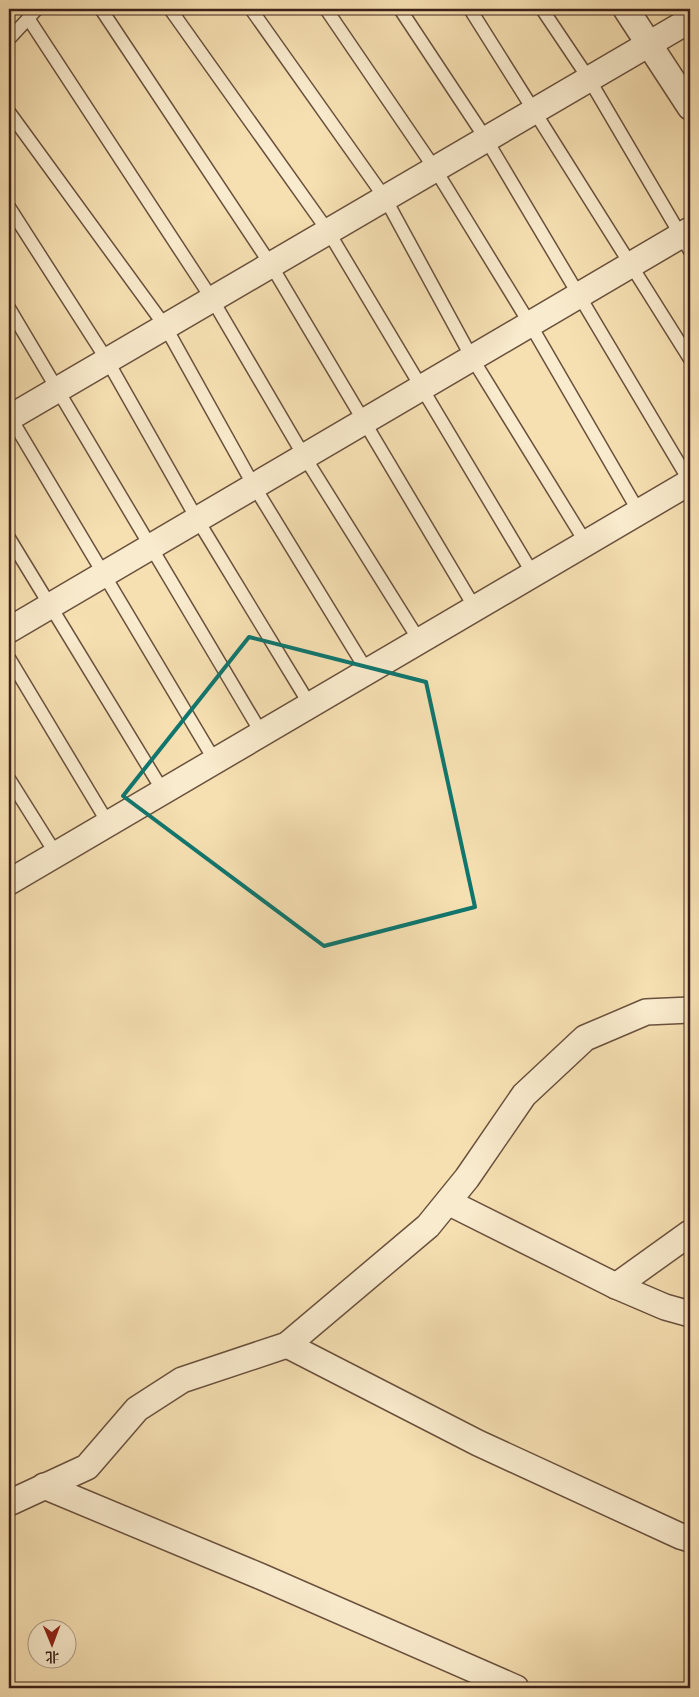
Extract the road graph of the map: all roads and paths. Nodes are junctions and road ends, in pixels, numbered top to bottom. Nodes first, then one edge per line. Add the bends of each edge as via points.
1 (101, 9) edge
2 (170, 9) edge
3 (251, 9) edge
4 (326, 9) edge
5 (400, 9) edge
6 (470, 9) edge
7 (542, 9) edge
8 (626, 9) edge
9 (33, 13) edge
10 (690, 20) edge
11 (9, 39) edge
12 (649, 44) junction
13 (588, 79) junction
14 (690, 107) edge
15 (535, 111) junction
16 (9, 112) edge
17 (486, 139) junction
18 (435, 169) junction
19 (385, 198) junction
20 (9, 207) edge
21 (328, 231) junction
22 (687, 239) edge
23 (632, 264) junction
24 (271, 265) junction
25 (578, 295) junction
26 (212, 299) junction
27 (9, 308) edge
28 (530, 324) junction
29 (165, 326) junction
30 (472, 358) junction
31 (690, 359) edge
32 (107, 360) junction
33 (421, 388) junction
34 (57, 390) junction
35 (9, 416) edge
36 (363, 422) junction
37 (304, 456) junction
38 (690, 482) edge
39 (254, 486) junction
40 (639, 512) junction
41 (197, 520) junction
42 (9, 538) edge
43 (586, 543) junction
44 (151, 546) junction
45 (533, 574) junction
46 (103, 575) junction
47 (50, 606) junction
48 (475, 608) junction
49 (9, 630) edge
50 (419, 640) junction
51 (9, 658) edge
52 (367, 671) junction
53 (310, 705) junction
54 (262, 734) junction
55 (214, 761) junction
56 (9, 779) edge
57 (163, 791) junction
58 (108, 824) junction
59 (56, 854) junction
60 (9, 882) edge
61 (690, 1010) edge
62 (448, 1202) junction
63 (690, 1233) edge
64 (616, 1286) junction
65 (690, 1314) edge
66 (286, 1345) junction
67 (44, 1486) junction
68 (9, 1503) edge
69 (690, 1539) edge
70 (516, 1688) edge

1 - 24 lane
2 - 21 lane
3 - 19 lane
4 - 18 lane
5 - 17 lane
6 - 15 lane
7 - 13 lane
8 - 12 street
9 - 11 lane
9 - 26 lane
10 - 12 street
12 - 13 street
12 - 14 street
13 - 15 street
13 - 22 lane
15 - 17 street
15 - 23 lane
16 - 29 lane
17 - 18 street
17 - 25 lane
18 - 19 street
18 - 28 lane
19 - 21 street
19 - 30 lane
20 - 32 lane
21 - 24 street
21 - 33 lane
22 - 23 street
23 - 25 street
23 - 31 lane
24 - 26 street
24 - 36 lane
25 - 28 street
25 - 38 lane
26 - 29 street
26 - 37 lane
27 - 34 lane
28 - 30 street
28 - 40 lane
29 - 32 street
29 - 39 lane
30 - 33 street
30 - 43 lane
32 - 34 street
32 - 41 lane
33 - 36 street
33 - 45 lane
34 - 35 street
34 - 44 lane
35 - 46 lane
36 - 37 street
36 - 48 lane
37 - 39 street
37 - 50 lane
38 - 40 street
39 - 41 street
39 - 52 lane
40 - 43 street
41 - 44 street
41 - 53 lane
42 - 47 lane
43 - 45 street
44 - 46 street
44 - 54 lane
45 - 48 street
46 - 47 street
46 - 55 lane
47 - 49 street
47 - 57 lane
48 - 50 street
50 - 52 street
51 - 58 lane
52 - 53 street
53 - 54 street
54 - 55 street
55 - 57 street
56 - 59 lane
57 - 58 street
58 - 59 street
59 - 60 street
61 - 62 street via 646,1012 584,1038 524,1095
62 - 64 street
62 - 66 street via 428,1226
63 - 64 street
64 - 65 street
66 - 67 street via 182,1380 137,1409 87,1467
66 - 69 street via 478,1443
67 - 68 street
67 - 70 street

